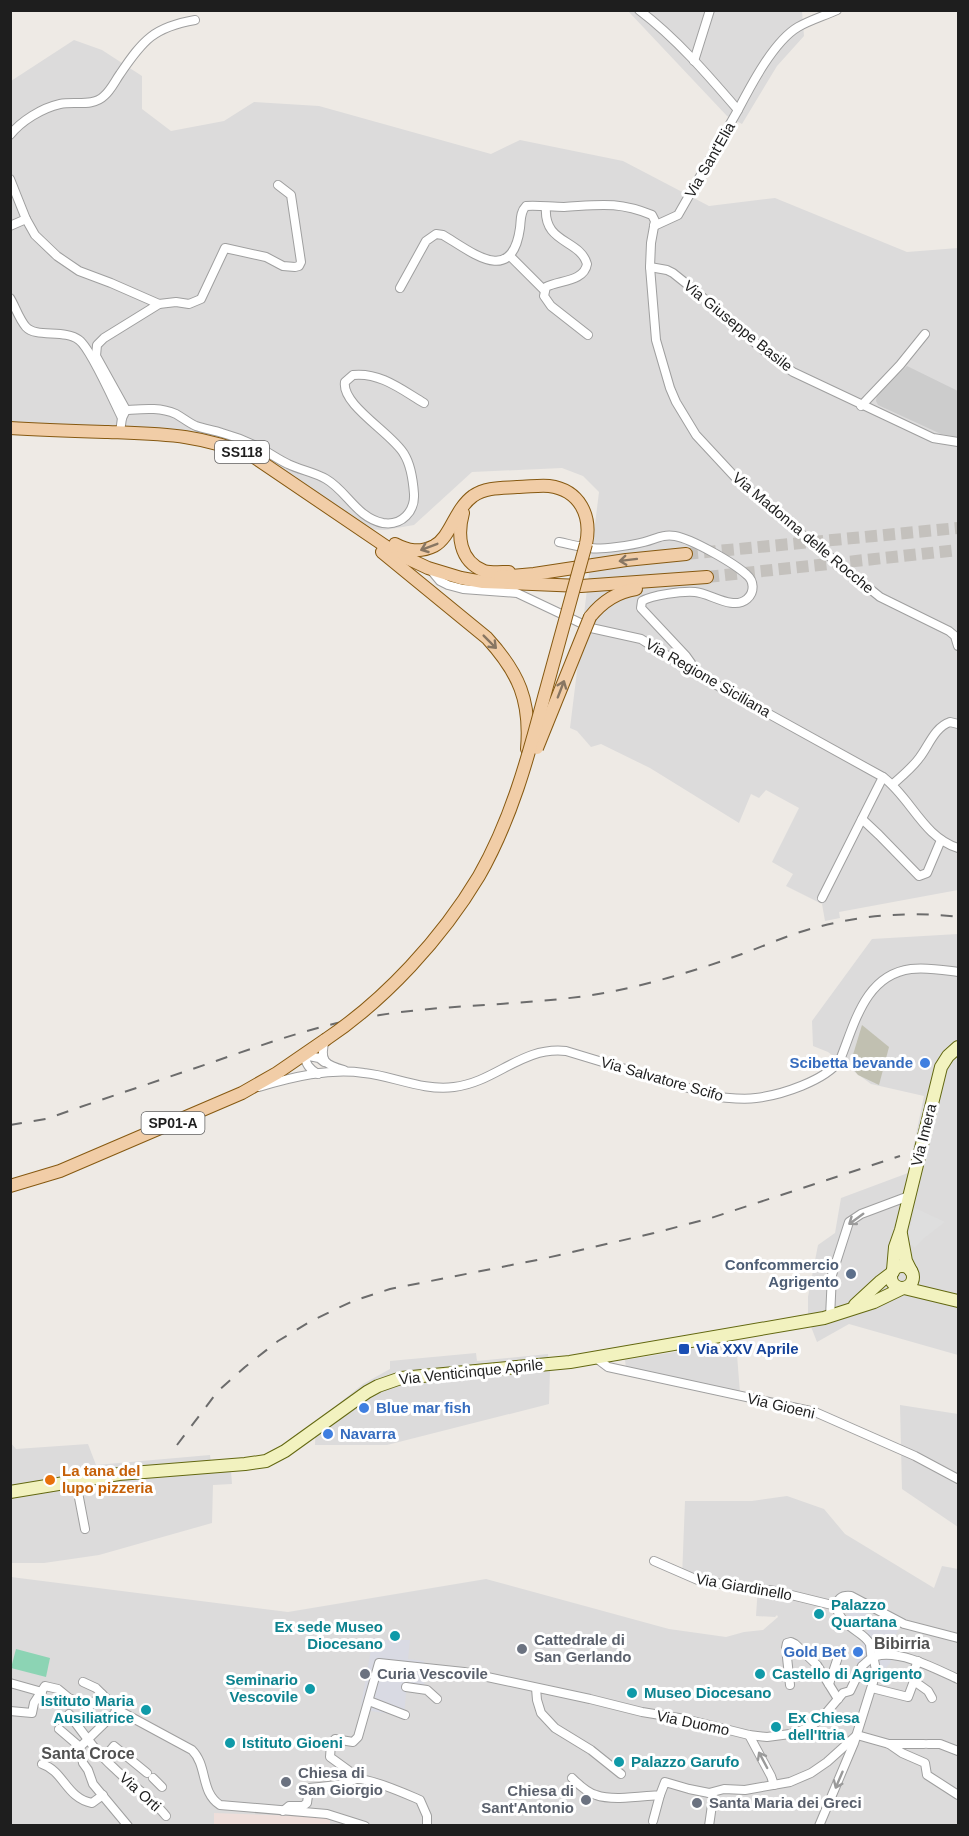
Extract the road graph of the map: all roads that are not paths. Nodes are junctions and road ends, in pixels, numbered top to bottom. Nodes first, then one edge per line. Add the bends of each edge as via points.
1 (639, 10) edge
2 (711, 10) edge
3 (837, 10) edge
4 (195, 20) dead end
5 (694, 61) junction
6 (738, 110) junction
7 (10, 135) edge
8 (10, 179) edge
9 (278, 185) dead end
10 (546, 207) junction
11 (26, 219) junction
12 (10, 226) edge
13 (654, 226) junction
14 (510, 256) junction
15 (650, 267) junction
16 (400, 288) dead end
17 (544, 290) junction
18 (10, 297) edge
19 (159, 304) junction
20 (925, 334) dead end
21 (588, 335) dead end
22 (424, 403) dead end
23 (861, 406) junction
24 (124, 414) junction
25 (10, 428) edge
26 (120, 432) junction
27 (958, 442) edge
28 (465, 503) junction
29 (361, 529) junction
30 (559, 542) dead end
31 (686, 554) tunnel mouth
32 (428, 568) junction
33 (442, 572) junction
34 (534, 574) junction
35 (707, 577) tunnel mouth
36 (689, 579) junction
37 (958, 646) edge
38 (693, 672) junction
39 (958, 724) edge
40 (526, 764) junction
41 (883, 777) junction
42 (520, 781) junction
43 (893, 784) junction
44 (862, 819) junction
45 (940, 840) junction
46 (958, 848) edge
47 (822, 898) dead end
48 (958, 972) edge
49 (325, 1041) junction
50 (958, 1047) edge
51 (304, 1055) junction
52 (325, 1063) junction
53 (350, 1071) junction
54 (319, 1074) junction
55 (242, 1093) junction
56 (10, 1186) edge
57 (909, 1196) junction
58 (901, 1230) junction
59 (893, 1271) junction
60 (912, 1273) junction
61 (903, 1288) junction
62 (958, 1300) edge
63 (844, 1311) junction
64 (830, 1317) junction
65 (596, 1358) junction
66 (958, 1479) edge
67 (76, 1482) junction
68 (10, 1492) edge
69 (85, 1529) dead end
70 (654, 1561) dead end
71 (836, 1606) junction
72 (958, 1638) edge
73 (840, 1651) dead end
74 (873, 1657) junction
75 (918, 1661) junction
76 (958, 1679) edge
77 (914, 1681) junction
78 (84, 1682) dead end
79 (10, 1683) edge
80 (829, 1684) junction
81 (790, 1685) dead end
82 (406, 1688) dead end
83 (537, 1688) junction
84 (872, 1688) junction
85 (42, 1692) junction
86 (102, 1694) junction
87 (932, 1698) dead end
88 (437, 1699) dead end
89 (838, 1699) junction
90 (368, 1705) junction
91 (118, 1710) junction
92 (10, 1711) edge
93 (69, 1714) dead end
94 (405, 1715) dead end
95 (59, 1729) dead end
96 (749, 1735) junction
97 (857, 1735) junction
98 (88, 1741) junction
99 (889, 1744) junction
100 (80, 1747) junction
101 (958, 1751) edge
102 (104, 1758) junction
103 (42, 1764) dead end
104 (621, 1774) dead end
105 (572, 1778) dead end
106 (354, 1779) junction
107 (774, 1785) junction
108 (162, 1787) dead end
109 (709, 1793) junction
110 (103, 1795) junction
111 (660, 1795) junction
112 (958, 1795) edge
113 (283, 1811) junction
114 (166, 1816) dead end
115 (653, 1821) dead end
116 (128, 1826) edge
117 (365, 1826) edge
118 (427, 1826) edge
119 (709, 1826) edge
120 (819, 1826) edge

1 - 5 street, Via Sant'Elia
2 - 5 street
3 - 6 street via 790,33 753,81
4 - 7 street via 152,34 104,98 89,103 61,103 40,111
5 - 6 street, Via Sant'Elia
6 - 13 street, Via Sant'Elia via 678,215
8 - 11 street
9 - 19 street via 291,195 302,262 299,266 283,266 266,257 225,248 201,299 189,304
10 - 13 street via 617,205 652,215
10 - 14 street via 523,209 517,246
10 - 17 street via 551,230 582,254 587,264 581,276
11 - 12 street
11 - 19 street via 35,235 79,272
13 - 15 street, Via Madonna delle Rocche
14 - 16 street via 502,260 485,259 436,234 426,241
14 - 17 street
15 - 23 street, Via Giuseppe Basile via 673,273 793,372
15 - 37 street, Via Madonna delle Rocche via 661,359 676,402 696,435 735,477 824,552 880,597 949,631 956,636
17 - 21 street via 551,306
18 - 24 street via 28,328 71,336 86,346
19 - 24 street via 97,345 96,356
20 - 23 street
22 - 24 street via 374,376 353,375 345,382 349,397 404,452 410,466 412,509 401,520 386,523 357,509 326,479 225,433 150,409
23 - 27 street, Via Giuseppe Basile via 933,438
24 - 26 street
25 - 26 main road, SS118
26 - 29 main road, SS118 via 175,434 231,447 254,457
28 -> 29 main road via 445,536 433,547 418,551
28 - 34 main road via 459,536 469,560 486,572
28 - 40 main road, bridge via 474,495 495,488 541,486 571,495 586,515 586,544
29 - 32 main road, SS118 via 394,552
29 -> 40 main road, bridge via 370,543 501,653 517,680 526,708
30 - 38 street via 592,549 675,536 719,556 749,577 753,583 751,592 739,602 696,592 642,601 641,608 692,663
31 -> 34 main road, SS118
32 - 33 main road, SS118
32 - 38 street, Via Regione Siciliana via 448,585 517,593 591,628 641,639
33 - 34 main road, SS118 via 484,577
33 - 36 main road, SS118 via 483,582 524,585 581,586
35 - 36 main road, SS118
42 -> 36 main road, bridge via 542,738 590,617 606,600 626,591
38 - 41 street, Via Regione Siciliana
39 - 43 street via 943,725 919,759
40 - 42 main road, bridge
41 - 43 street, Via Regione Siciliana
41 - 44 street
42 - 49 main road, bridge via 479,875 451,919 417,961
43 - 45 street, Via Regione Siciliana
44 - 45 street via 919,876 927,873
44 - 47 street
45 - 46 street, Via Regione Siciliana
48 - 53 street, Via Salvatore Scifo via 911,969 882,981 863,1003 840,1060 831,1070 810,1082 756,1098 718,1096 556,1050 535,1053 491,1075 454,1087 418,1085
49 - 51 main road, SP01-A
49 - 52 street
50 - 57 main road, Via Imera via 941,1067
51 - 52 street, Via Salvatore Scifo
51 - 54 street via 311,1070
51 - 55 main road, SP01-A
52 - 53 street, Via Salvatore Scifo
53 - 54 street, Via Salvatore Scifo
54 - 55 street, Via Salvatore Scifo
55 - 56 main road, SP01-A via 60,1171
57 - 58 main road, Via Imera
57 -> 64 street via 861,1214 847,1225 832,1275
58 - 59 main road, Via Imera
58 - 60 main road
59 - 60 main road via 902,1266
59 - 61 main road via 894,1284
59 - 63 main road, Via Venticinque Aprile via 860,1302
60 - 61 main road via 910,1284
60 - 62 main road
61 - 62 main road
61 - 63 main road, Via Venticinque Aprile
63 - 64 main road, Via Venticinque Aprile
64 - 65 main road, Via Venticinque Aprile
65 - 66 street, Via Gioeni via 608,1367 815,1412
65 - 67 main road, Via Venticinque Aprile via 401,1378 367,1392 266,1461 119,1474
67 - 68 main road, Via Venticinque Aprile
67 - 69 street
70 - 71 street, Via Giardinello via 700,1581 775,1591
71 - 72 street via 843,1597 851,1596 904,1624
71 - 74 street via 844,1622 870,1644
73 - 80 street
74 - 75 street
74 - 84 street via 876,1670
74 - 89 street, Via Duomo via 862,1666 850,1691
75 - 76 street
75 - 77 street
77 - 84 street via 908,1697
77 - 87 street
78 - 86 street
79 - 85 street
80 - 81 street via 817,1665 790,1642 786,1648
80 - 89 street
82 - 88 street via 427,1690
83 - 90 street, Via Duomo via 464,1672 379,1663
83 - 96 street, Via Duomo
83 - 104 street via 541,1713 555,1728
84 - 97 street
85 - 86 street via 45,1686 58,1689 89,1707
85 - 92 street via 32,1713
86 - 91 street
89 - 96 street, Via Duomo via 808,1728 767,1737
90 - 94 street
90 - 106 street via 357,1739 335,1739 331,1744 330,1757 352,1773
91 - 98 street
91 - 113 street via 192,1750 198,1756 209,1794 220,1805
93 - 98 street, Via Orti
95 - 100 street
107 -> 96 street
97 - 99 street
97 - 107 street via 811,1773
97 -> 120 street
98 - 100 street
98 - 102 street, Via Orti
99 - 101 street via 940,1744
99 - 112 street via 925,1763 927,1775
100 - 110 street via 93,1784
102 - 108 street via 114,1746
102 - 114 street, Via Orti
103 - 110 street via 50,1766 81,1799 92,1803
105 - 111 street via 595,1795
106 - 113 street via 309,1788 306,1805 289,1806
106 - 118 street via 420,1800
107 - 109 street
109 - 111 street via 665,1782
109 - 119 street via 713,1798
110 - 116 street
111 - 115 street
113 - 117 street via 327,1814

